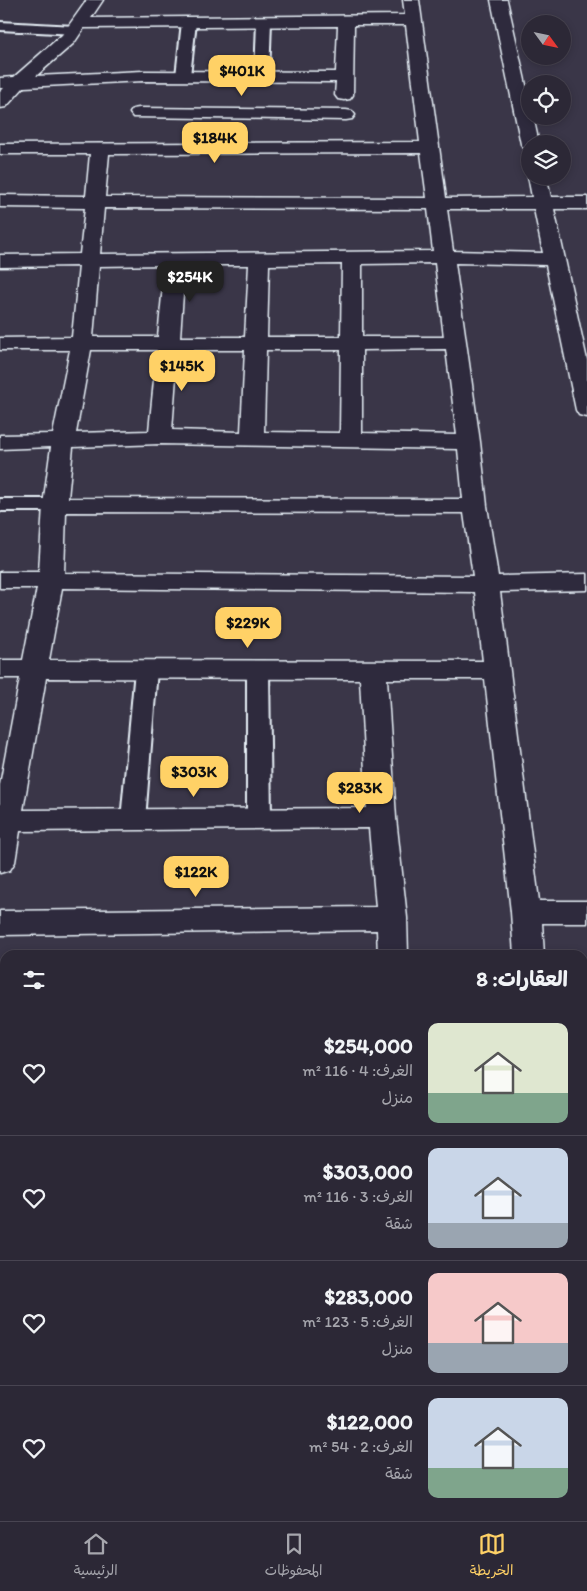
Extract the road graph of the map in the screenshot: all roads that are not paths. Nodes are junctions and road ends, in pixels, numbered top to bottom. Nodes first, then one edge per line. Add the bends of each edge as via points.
1 (95, 0) edge
2 (411, 0) edge
3 (499, 0) edge
4 (414, 20) junction
5 (264, 21) junction
6 (346, 21) junction
7 (189, 22) junction
8 (0, 26) edge
9 (77, 27) junction
10 (143, 76) junction
11 (183, 76) junction
12 (343, 76) junction
13 (262, 77) junction
14 (19, 82) junction
15 (0, 83) edge
16 (0, 103) edge
17 (139, 113) junction
18 (346, 115) junction
19 (528, 135) edge
20 (346, 147) junction
21 (430, 147) junction
22 (100, 148) junction
23 (134, 148) junction
24 (0, 149) edge
25 (539, 185) edge
26 (0, 201) edge
27 (95, 202) junction
28 (437, 202) junction
29 (587, 203) edge
30 (543, 204) junction
31 (444, 257) junction
32 (352, 258) junction
33 (176, 259) junction
34 (555, 259) junction
35 (0, 260) edge
36 (259, 260) junction
37 (89, 261) junction
38 (455, 343) junction
39 (0, 344) edge
40 (82, 344) junction
41 (168, 344) junction
42 (257, 345) junction
43 (352, 345) junction
44 (586, 401) edge
45 (160, 437) junction
46 (63, 439) junction
47 (252, 439) junction
48 (351, 439) junction
49 (0, 442) edge
50 (469, 442) junction
51 (55, 504) junction
52 (0, 505) edge
53 (475, 506) junction
54 (51, 579) junction
55 (0, 580) edge
56 (587, 582) edge
57 (487, 584) junction
58 (0, 669) edge
59 (35, 669) junction
60 (146, 670) junction
61 (258, 670) junction
62 (372, 670) junction
63 (496, 670) junction
64 (10, 757) edge
65 (382, 818) junction
66 (260, 819) junction
67 (133, 820) junction
68 (2, 843) edge
69 (526, 912) junction
70 (587, 912) edge
71 (392, 918) junction
72 (0, 923) edge
73 (393, 950) edge
74 (529, 950) edge

1 - 9 street
2 - 4 street
3 - 19 street
4 - 6 street
4 - 21 street
5 - 6 street
5 - 7 street
5 - 13 lane
6 - 12 street
7 - 9 street
7 - 11 lane
8 - 9 lane
9 - 14 street
10 - 11 street
10 - 14 street
10 - 17 street
11 - 13 street
12 - 13 street
12 - 18 street
14 - 15 street
14 - 16 street
17 - 18 street
17 - 23 street
18 - 20 street
20 - 21 street
20 - 23 street
21 - 28 street
22 - 23 street
22 - 24 street
22 - 27 street
25 - 30 street
26 - 27 street
27 - 28 street
27 - 37 street
28 - 30 street
28 - 31 street
29 - 30 street
30 - 34 street
31 - 32 street
31 - 34 street
31 - 38 street
32 - 36 street
32 - 43 street
33 - 36 street
33 - 37 street
33 - 41 street
34 - 44 street
35 - 37 street
36 - 42 street
37 - 40 street
38 - 43 street
38 - 50 street
39 - 40 street
40 - 41 street
40 - 46 street
41 - 42 street
41 - 45 street
42 - 43 street
42 - 47 street
43 - 48 street
45 - 46 street
45 - 47 street
46 - 49 street
46 - 51 street
47 - 48 street
48 - 50 street
50 - 53 street
51 - 52 lane
51 - 53 street
51 - 54 street
53 - 57 street
54 - 55 street
54 - 57 street
54 - 59 street
56 - 57 street
57 - 63 street
58 - 59 street
59 - 60 street
59 - 64 street
60 - 61 street
60 - 67 lane
61 - 62 street
61 - 66 lane
62 - 63 street
62 - 65 street
63 - 69 street
64 - 68 street
65 - 66 street
65 - 71 street
66 - 67 street
67 - 68 street
69 - 70 street
69 - 74 street
71 - 72 street
71 - 73 street

